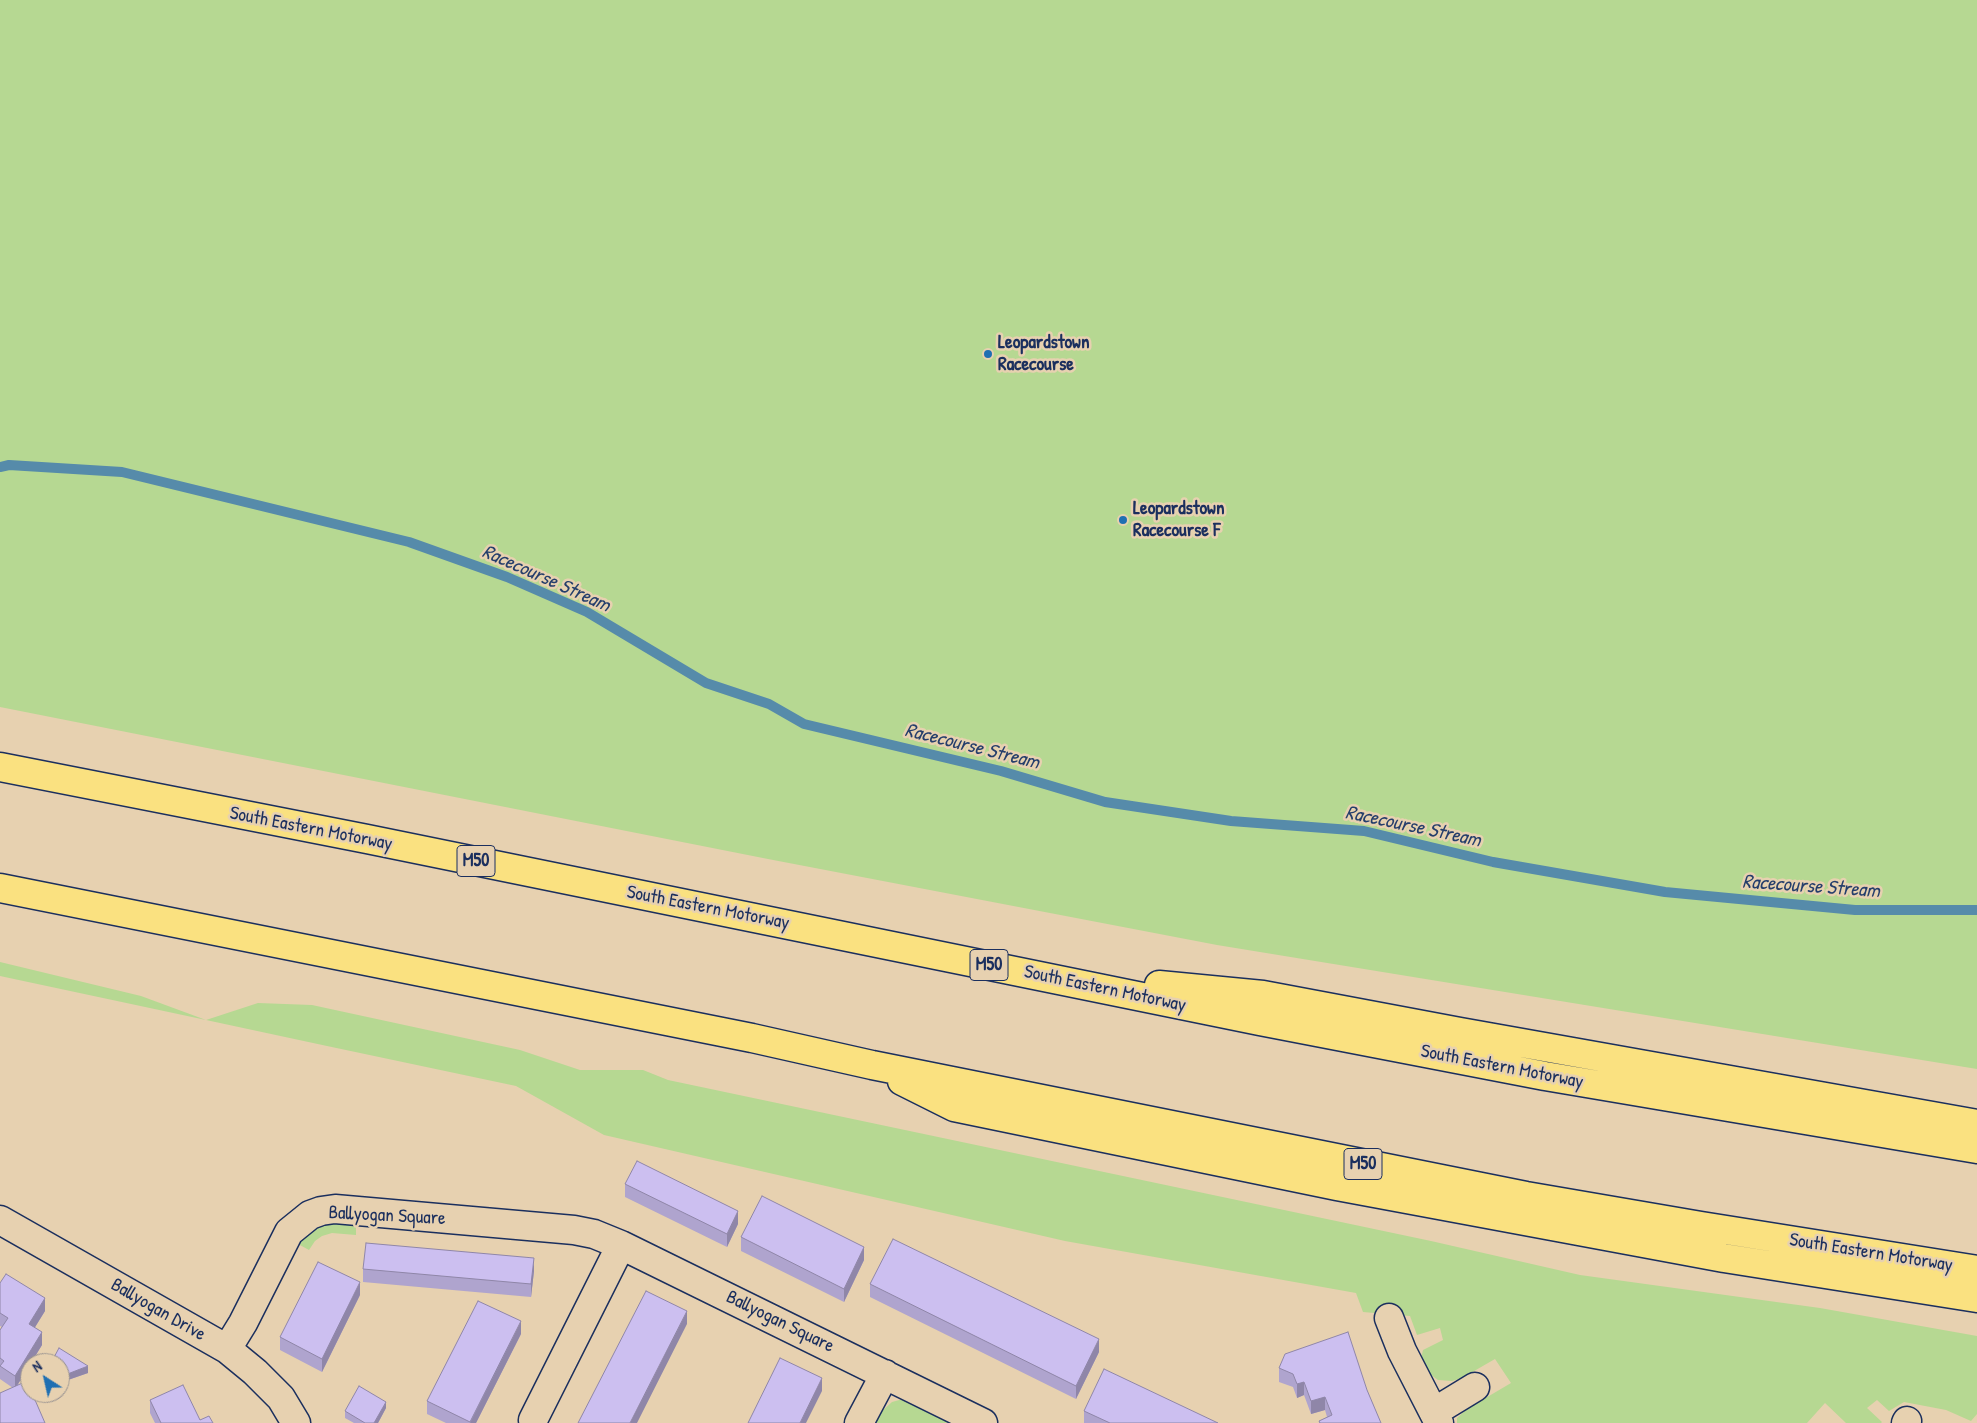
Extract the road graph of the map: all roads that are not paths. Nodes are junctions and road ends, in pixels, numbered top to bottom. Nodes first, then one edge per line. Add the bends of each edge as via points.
1 (0, 767) edge
2 (0, 888) edge
3 (1026, 972) junction
4 (872, 1066) junction
5 (1977, 1124) edge
6 (1977, 1150) edge
7 (0, 1220) edge
8 (621, 1245) junction
9 (1977, 1270) edge
10 (1977, 1298) edge
11 (1389, 1318) dead end
12 (227, 1349) junction
13 (885, 1374) junction
14 (1475, 1386) dead end
15 (1437, 1418) edge
16 (533, 1420) dead end
17 (296, 1423) edge
18 (859, 1423) edge
19 (983, 1423) edge

1 - 3 highway, South Eastern Motorway / M50
2 - 4 highway, South Eastern Motorway / M50 via 752,1038
3 - 5 highway via 1263,994
3 - 6 highway, South Eastern Motorway / M50 via 1546,1076
4 - 9 highway, South Eastern Motorway / M50 via 1526,1196
4 - 10 highway via 954,1107 1526,1223
7 - 12 street, Ballyogan Drive
8 - 12 street, Ballyogan Square via 574,1230 321,1210 289,1232
8 - 13 street, Ballyogan Square
8 - 16 street
11 - 15 street via 1402,1351
12 - 17 street, Ballyogan Drive via 281,1398
13 - 18 street
13 - 19 street, Ballyogan Square
14 - 15 street

